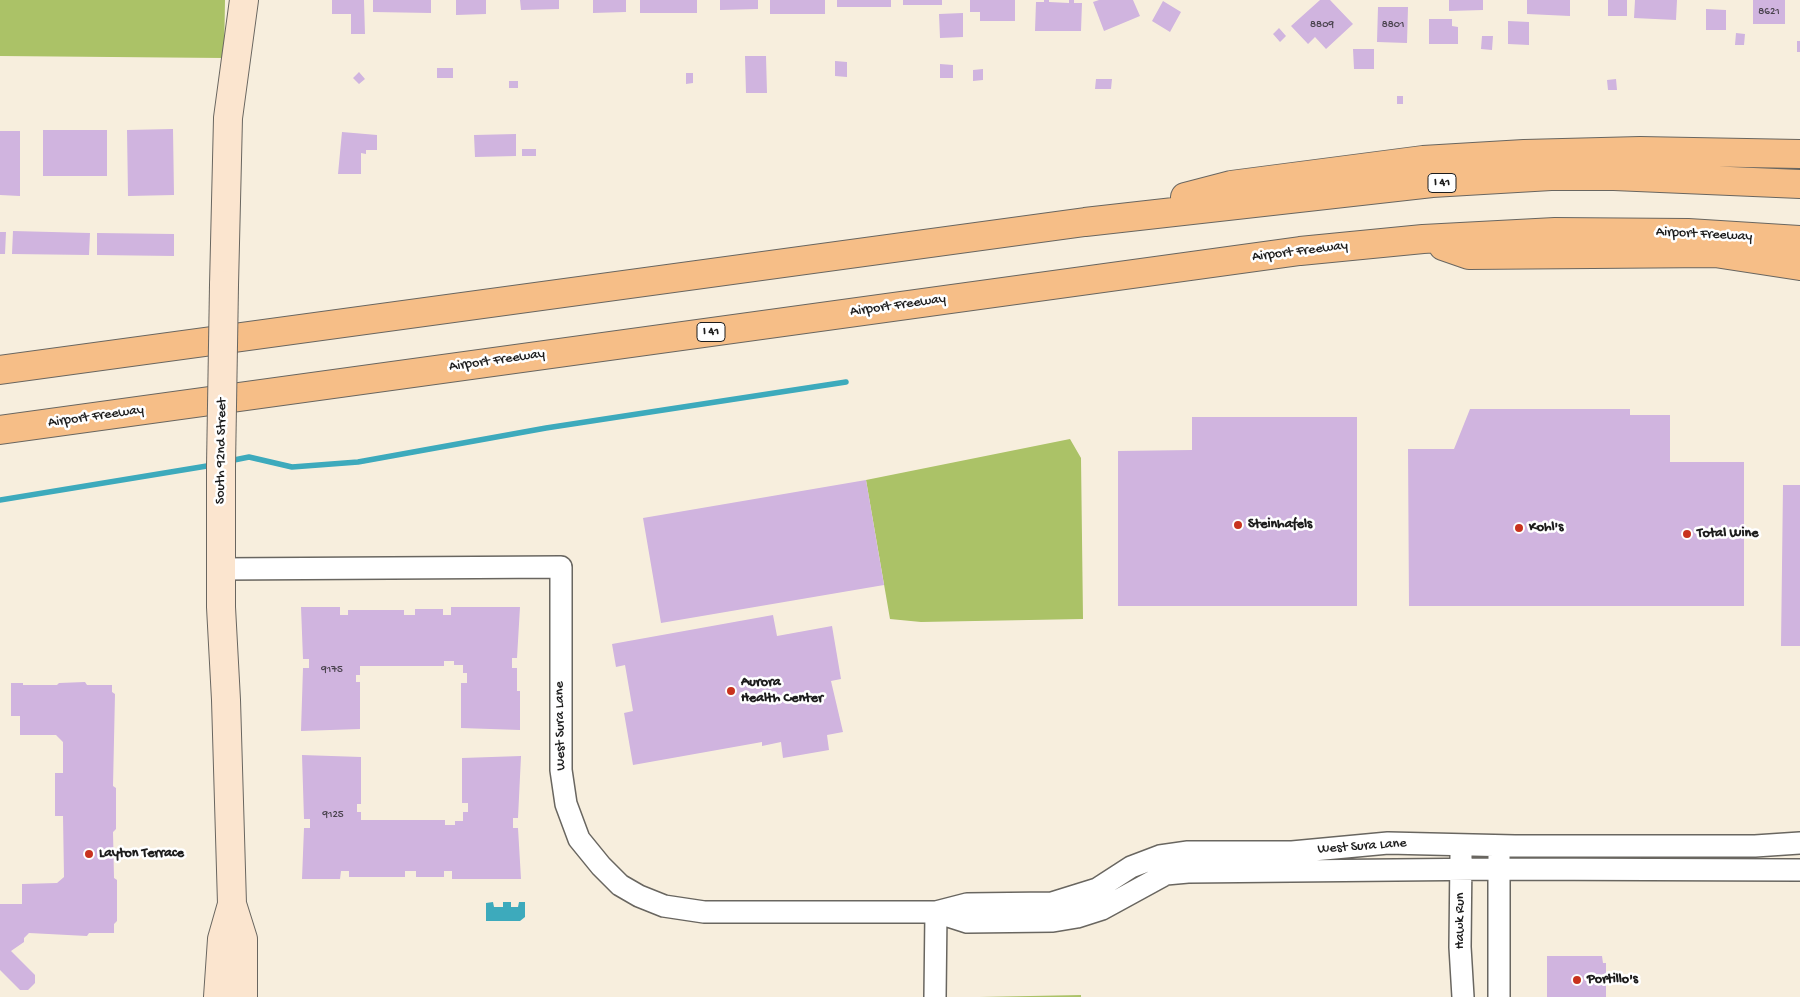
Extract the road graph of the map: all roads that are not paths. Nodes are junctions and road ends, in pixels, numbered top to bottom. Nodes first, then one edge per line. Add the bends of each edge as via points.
1 (244, 0) edge
2 (1800, 154) edge
3 (1800, 184) edge
4 (1085, 222) junction
5 (1423, 239) junction
6 (1800, 240) edge
7 (1800, 266) edge
8 (0, 370) edge
9 (0, 430) edge
10 (220, 570) junction
11 (1800, 843) edge
12 (1461, 845) junction
13 (1499, 845) junction
14 (1499, 869) junction
15 (1461, 870) junction
16 (1800, 870) edge
17 (232, 904) junction
18 (936, 912) junction
19 (218, 997) edge
20 (243, 997) edge
21 (935, 997) edge
22 (1463, 997) edge
23 (1499, 997) edge

1 - 10 main road, South 92nd Street, bridge via 228,118
2 - 4 highway via 1640,151 1423,160 1231,185
3 - 4 highway, I 41 via 1664,177 1542,177 1432,183
4 - 8 highway, I 41
5 - 6 highway, Airport Freeway / I 41 via 1593,232 1688,232
5 - 7 highway via 1470,255 1715,253
5 - 9 highway, Airport Freeway / I 41 via 1300,251
10 - 17 main road, South 92nd Street
10 - 18 street, West Sura Lane via 560,567 560,770 566,804 579,839 620,885 664,906 704,912
11 - 13 street, West Sura Lane via 1755,846
12 - 13 street, West Sura Lane
12 - 15 street, Hawk Run
12 - 18 street, West Sura Lane via 1388,843 1292,852 1188,852 1160,856 1131,867 1097,889 1052,903 967,904
13 - 14 street
14 - 15 street, West Sura Lane
14 - 16 street, West Sura Lane
14 - 23 street
15 - 18 street, West Sura Lane via 1188,872 1166,874 1102,909 1053,921 967,922
15 - 22 street, Hawk Run
17 - 19 main road, South 92nd Street via 222,939
17 - 20 main road, South 92nd Street via 243,939
18 - 21 street

